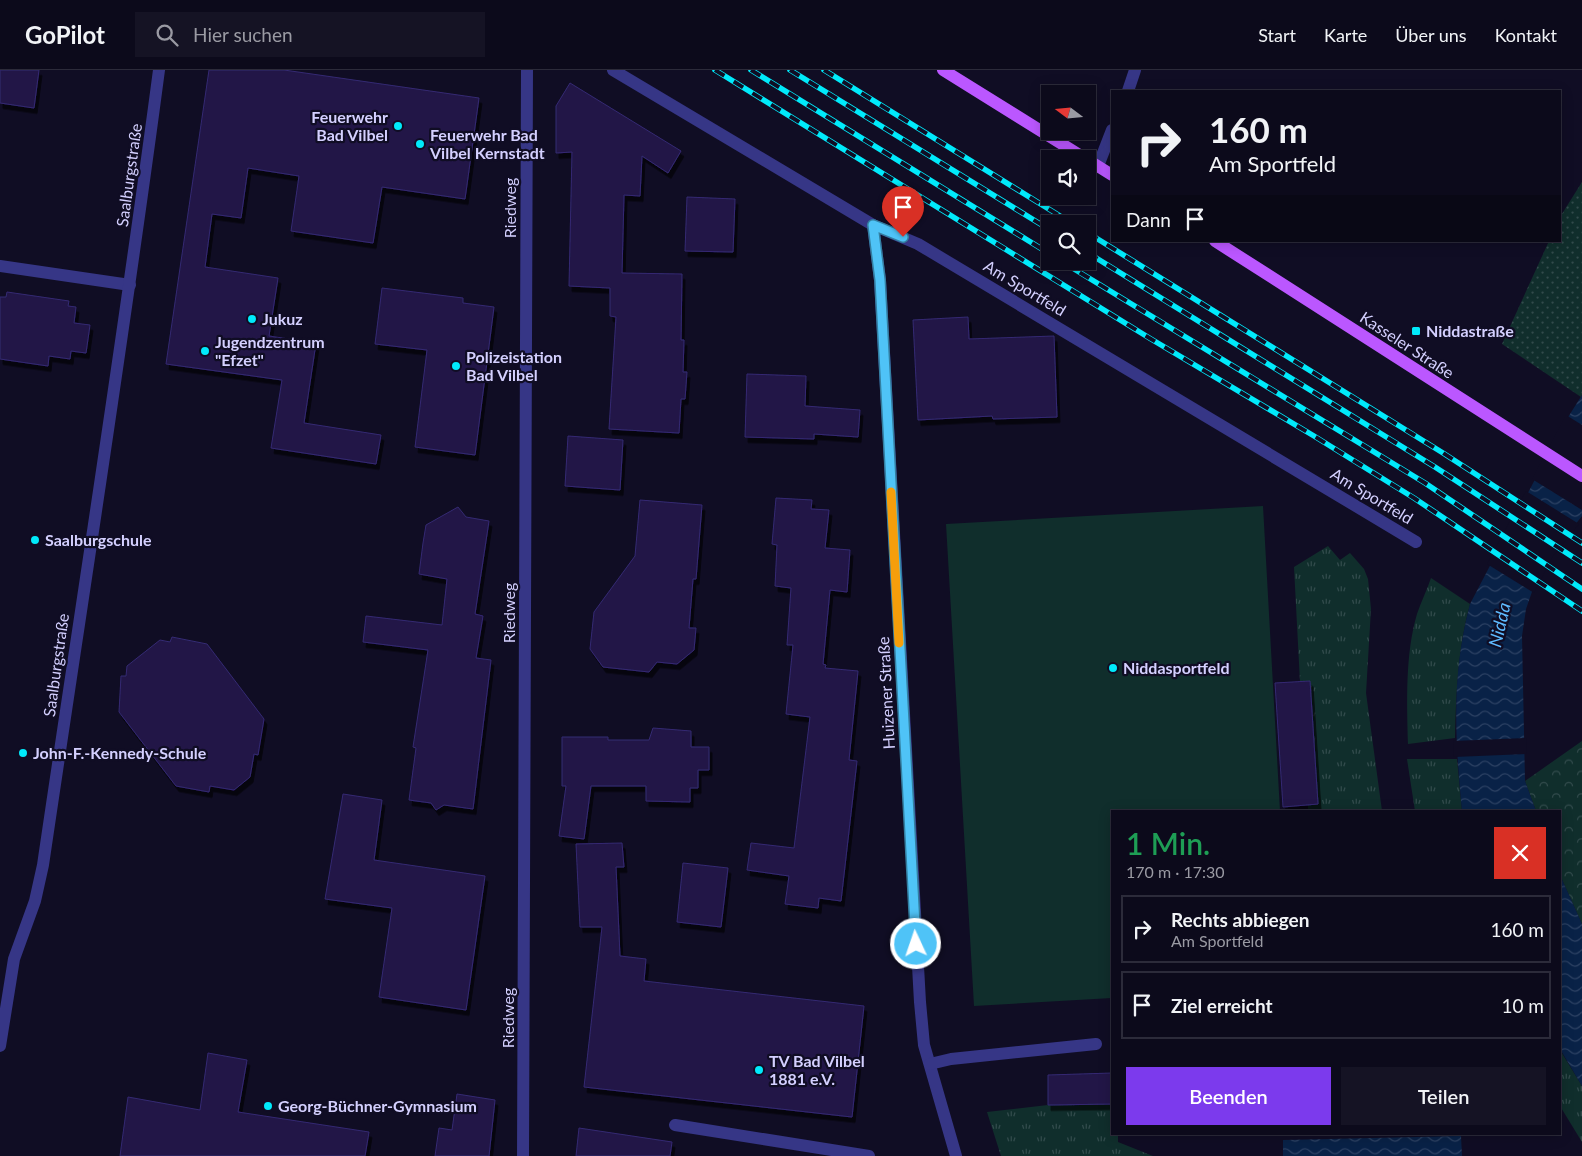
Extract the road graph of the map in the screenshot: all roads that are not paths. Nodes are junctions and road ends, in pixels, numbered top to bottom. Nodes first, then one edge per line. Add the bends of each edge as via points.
1 (159, 70) edge
2 (527, 70) edge
3 (612, 70) edge
4 (943, 70) edge
5 (1135, 70) edge
6 (1128, 90) edge
7 (1111, 131) edge
8 (1071, 150) edge
9 (1096, 153) edge
10 (1096, 166) edge
11 (1111, 174) edge
12 (873, 225) junction
13 (1217, 242) edge
14 (0, 266) edge
15 (130, 285) junction
16 (1582, 476) edge
17 (1416, 542) dead end
18 (1096, 1044) dead end
19 (0, 1046) edge
20 (930, 1064) junction
21 (675, 1125) dead end
22 (523, 1156) edge
23 (869, 1156) edge
24 (956, 1156) edge

1 - 15 street, Saalburgstraße
2 - 22 street, Riedweg
3 - 12 street, Am Sportfeld
4 - 8 main road
5 - 6 street
7 - 9 street
10 - 11 main road
12 - 17 street, Am Sportfeld via 918,244
12 - 20 street, Huizener Straße via 880,280 920,1002 924,1045
13 - 16 main road, Kasseler Straße
14 - 15 street
15 - 19 street, Saalburgstraße via 43,865 35,901 14,959
18 - 20 street
20 - 24 street, Huizener Straße
21 - 23 street

